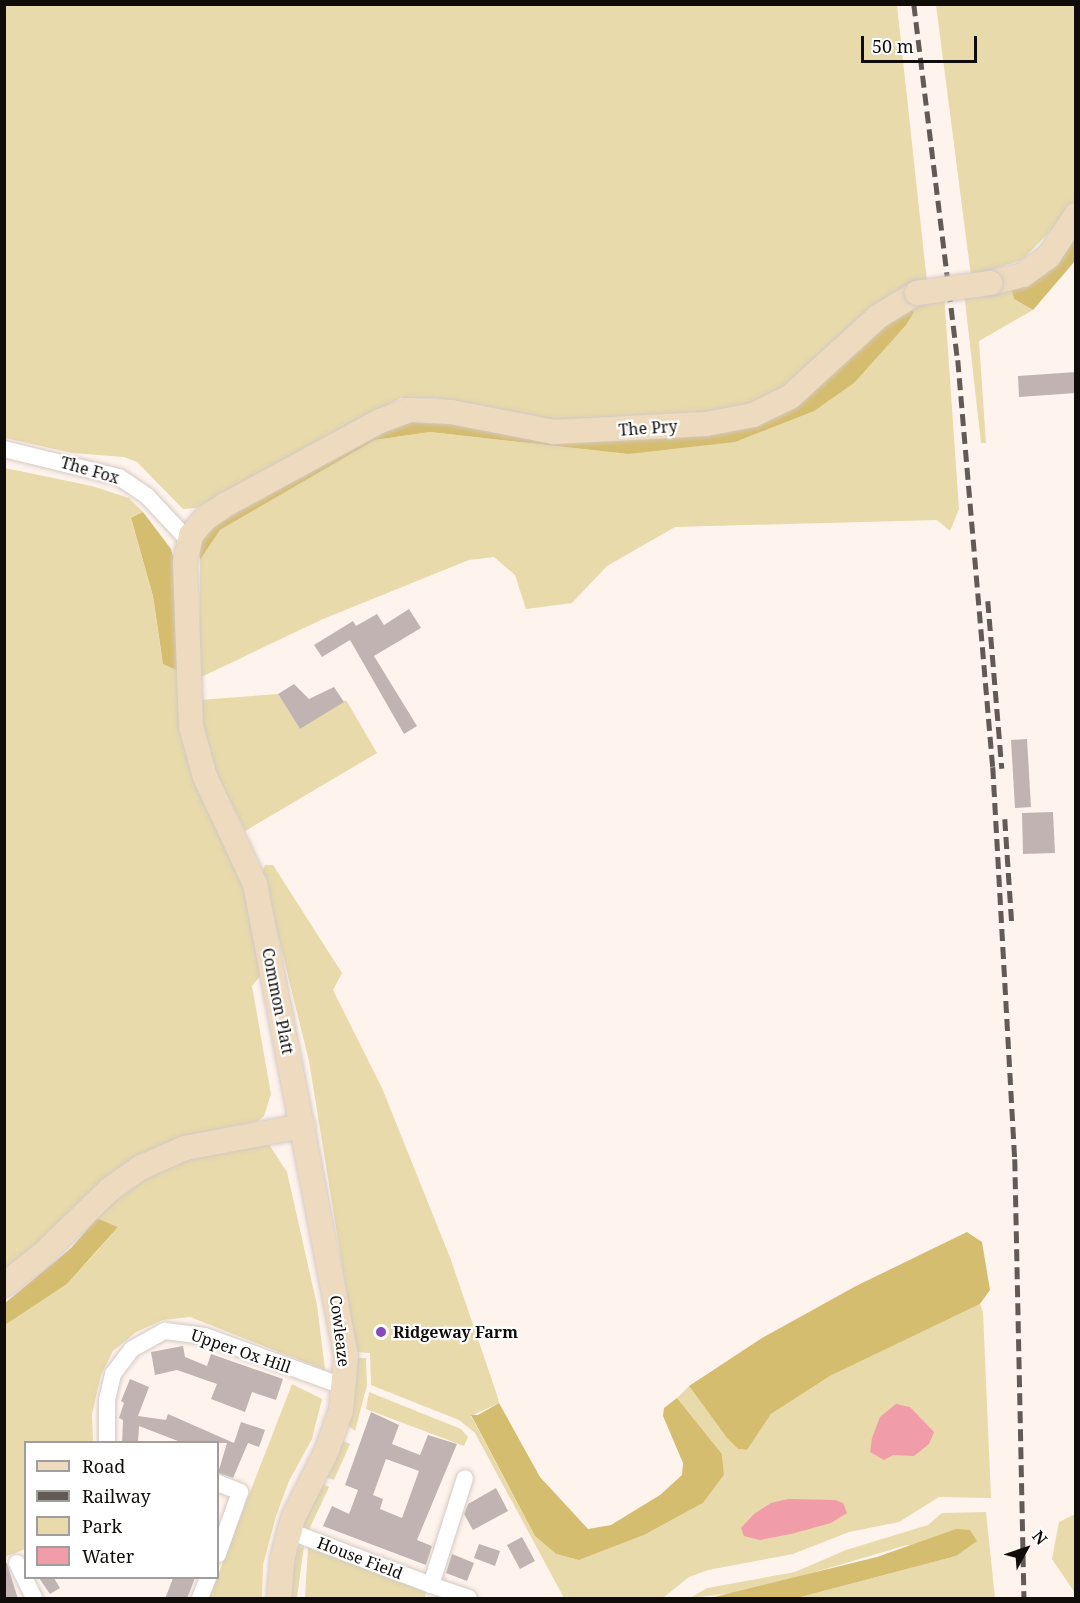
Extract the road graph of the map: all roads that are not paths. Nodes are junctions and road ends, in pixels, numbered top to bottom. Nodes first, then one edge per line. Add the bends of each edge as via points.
1 (1076, 215) edge
2 (4, 449) edge
3 (189, 540) junction
4 (303, 1126) junction
5 (4, 1285) edge
6 (345, 1387) junction
7 (107, 1441) edge
8 (465, 1479) dead end
9 (219, 1483) edge
10 (289, 1531) junction
11 (219, 1551) edge
12 (16, 1563) edge
13 (208, 1579) edge
14 (431, 1585) junction
15 (34, 1599) edge
16 (200, 1599) edge
17 (279, 1599) edge
18 (469, 1599) edge

1 - 3 main road, The Pry, bridge via 1049,256 1023,274 990,283 917,292 879,316 790,397 753,415 694,425 554,432 451,412 410,410 380,421 227,504 200,523
2 - 3 street, The Fox via 119,477 147,496
3 - 4 main road, Common Platt via 185,562 191,726 205,777 255,884
4 - 5 main road via 185,1148 142,1167 110,1189 43,1254
4 - 6 main road, Cowleaze via 343,1327
6 - 7 street, Upper Ox Hill via 206,1336 165,1331 132,1348 113,1374 107,1400
6 - 10 main road, Cowleaze via 332,1438
8 - 14 street
9 - 11 street via 240,1492
10 - 14 street, House Field
10 - 17 main road, Cowleaze
12 - 15 street
13 - 16 street
14 - 18 street, House Field

